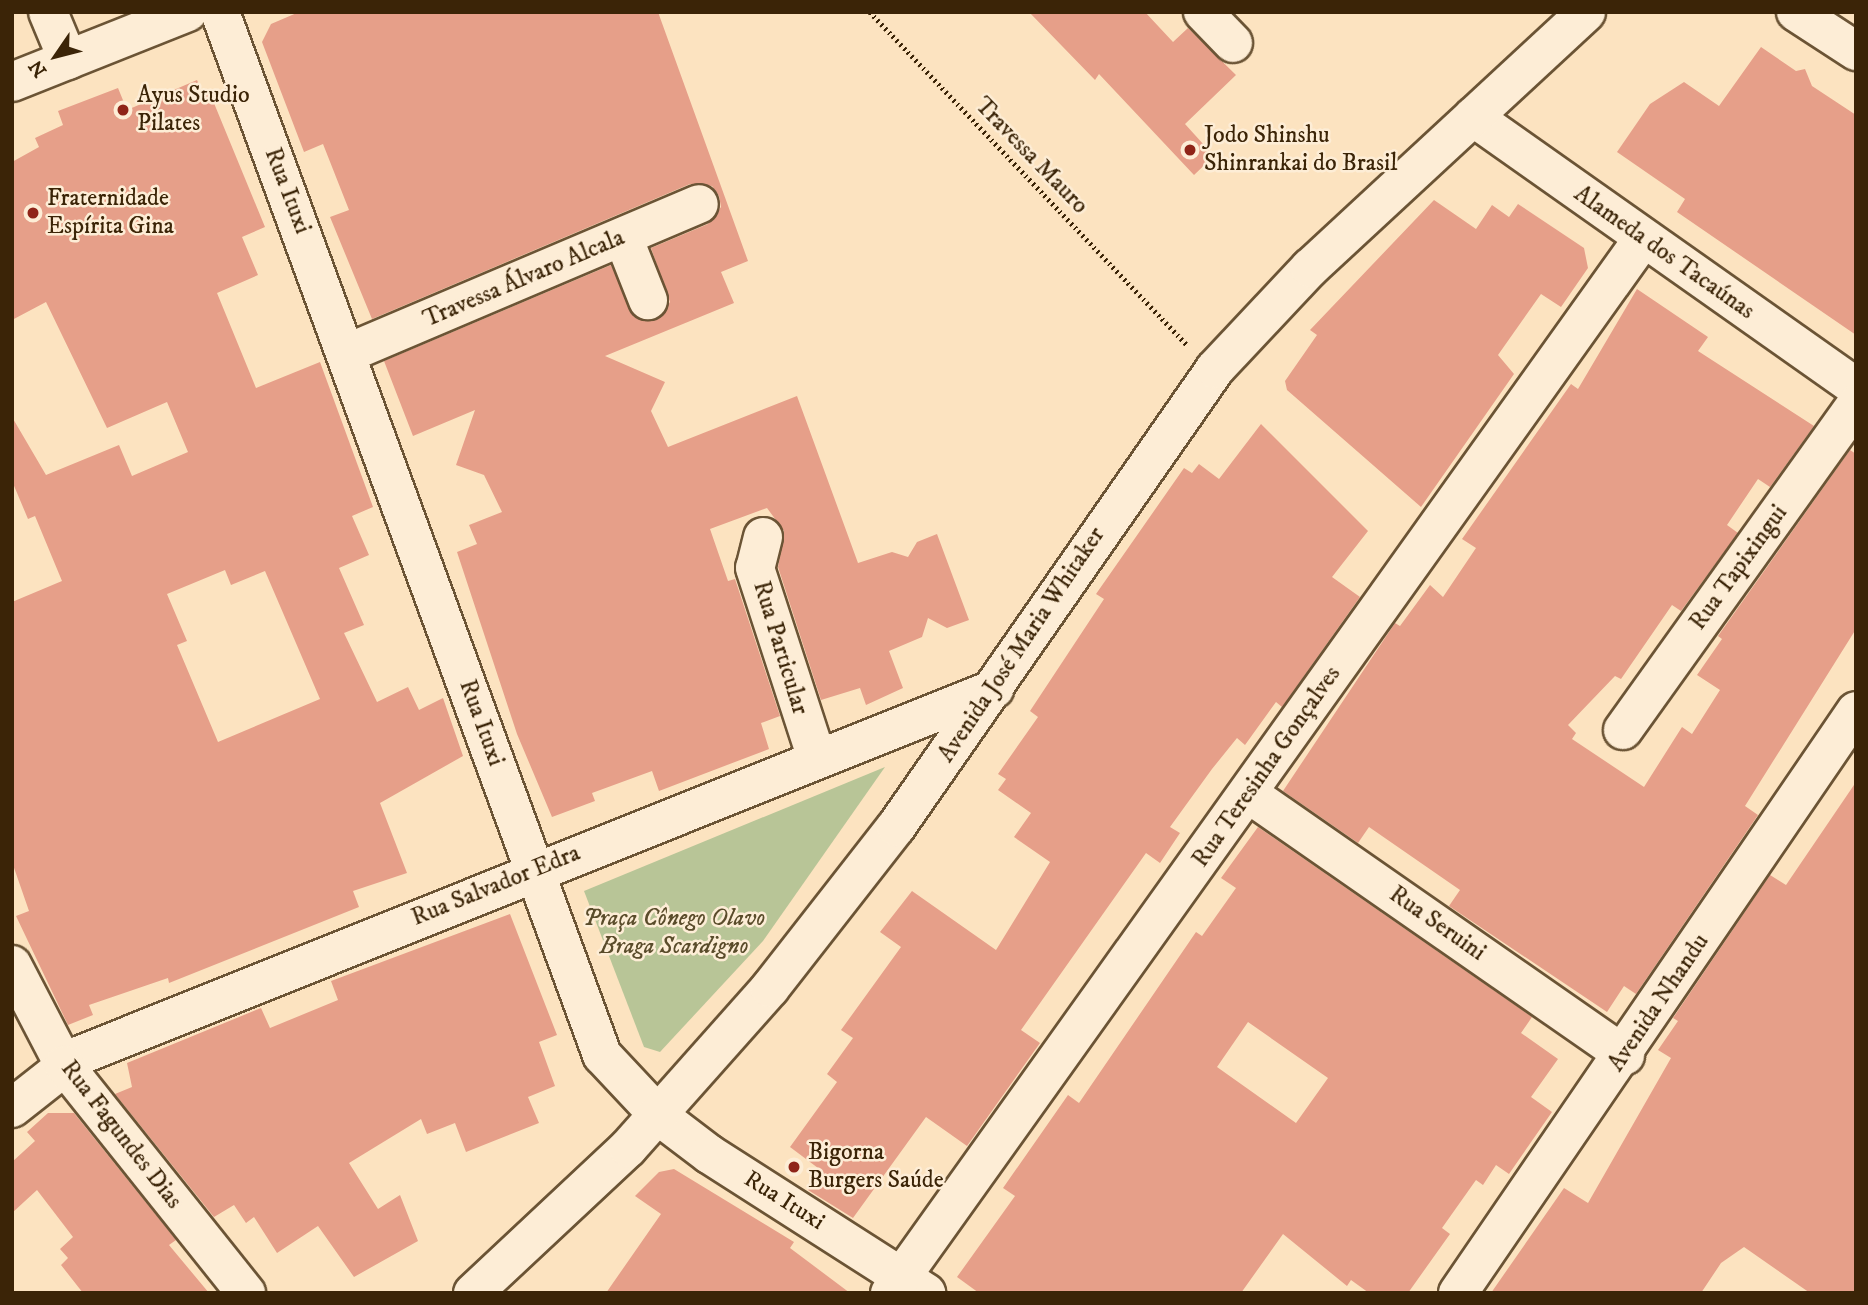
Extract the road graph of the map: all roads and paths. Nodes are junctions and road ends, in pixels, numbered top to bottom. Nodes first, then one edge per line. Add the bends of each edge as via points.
1 (48, 12) edge
2 (188, 12) edge
3 (220, 12) edge
4 (870, 12) edge
5 (1203, 12) edge
6 (1586, 12) edge
7 (1796, 12) edge
8 (1233, 43) dead end
9 (1854, 48) edge
10 (68, 60) junction
11 (12, 82) edge
12 (1473, 117) junction
13 (699, 204) dead end
14 (624, 237) junction
15 (1642, 240) junction
16 (648, 300) dead end
17 (1167, 324) dead end
18 (348, 353) junction
19 (1856, 387) edge
20 (1856, 405) edge
21 (763, 537) dead end
22 (994, 689) junction
23 (1856, 711) edge
24 (1623, 730) dead end
25 (817, 760) junction
26 (1249, 793) junction
27 (533, 871) junction
28 (12, 965) edge
29 (1625, 1055) junction
30 (64, 1065) junction
31 (12, 1108) edge
32 (659, 1116) junction
33 (906, 1287) edge
34 (246, 1293) edge
35 (473, 1293) edge
36 (1458, 1293) edge

1 - 10 street
2 - 10 street
3 - 18 street, Rua Ituxi
4 - 17 path, Travessa Mauro
5 - 8 street
6 - 12 street, Avenida José Maria Whitaker
7 - 9 street
10 - 11 street
12 - 15 street, Alameda dos Tacaúnas
12 - 22 street, Avenida José Maria Whitaker via 1310,268 1215,369
13 - 14 street, Travessa Álvaro Alcala
14 - 16 street
14 - 18 street, Travessa Álvaro Alcala
15 - 19 street, Alameda dos Tacaúnas
15 - 26 street, Rua Teresinha Gonçalves
18 - 27 street, Rua Ituxi
20 - 24 street, Rua Tapixingui
21 - 25 street, Rua Particular via 755,568
22 - 25 street, Rua Salvador Edra
22 - 32 street, Avenida José Maria Whitaker via 880,849
23 - 29 street, Avenida Nhandu
25 - 27 street, Rua Salvador Edra
26 - 29 street, Rua Seruini
26 - 33 street, Rua Teresinha Gonçalves
27 - 30 street, Rua Salvador Edra
27 - 32 street, Rua Ituxi via 602,1055
28 - 30 street, Rua Fagundes Dias
29 - 36 street, Avenida Nhandu
30 - 31 street, Rua Salvador Edra
30 - 34 street, Rua Fagundes Dias
32 - 33 street, Rua Ituxi
32 - 35 street, Avenida José Maria Whitaker

